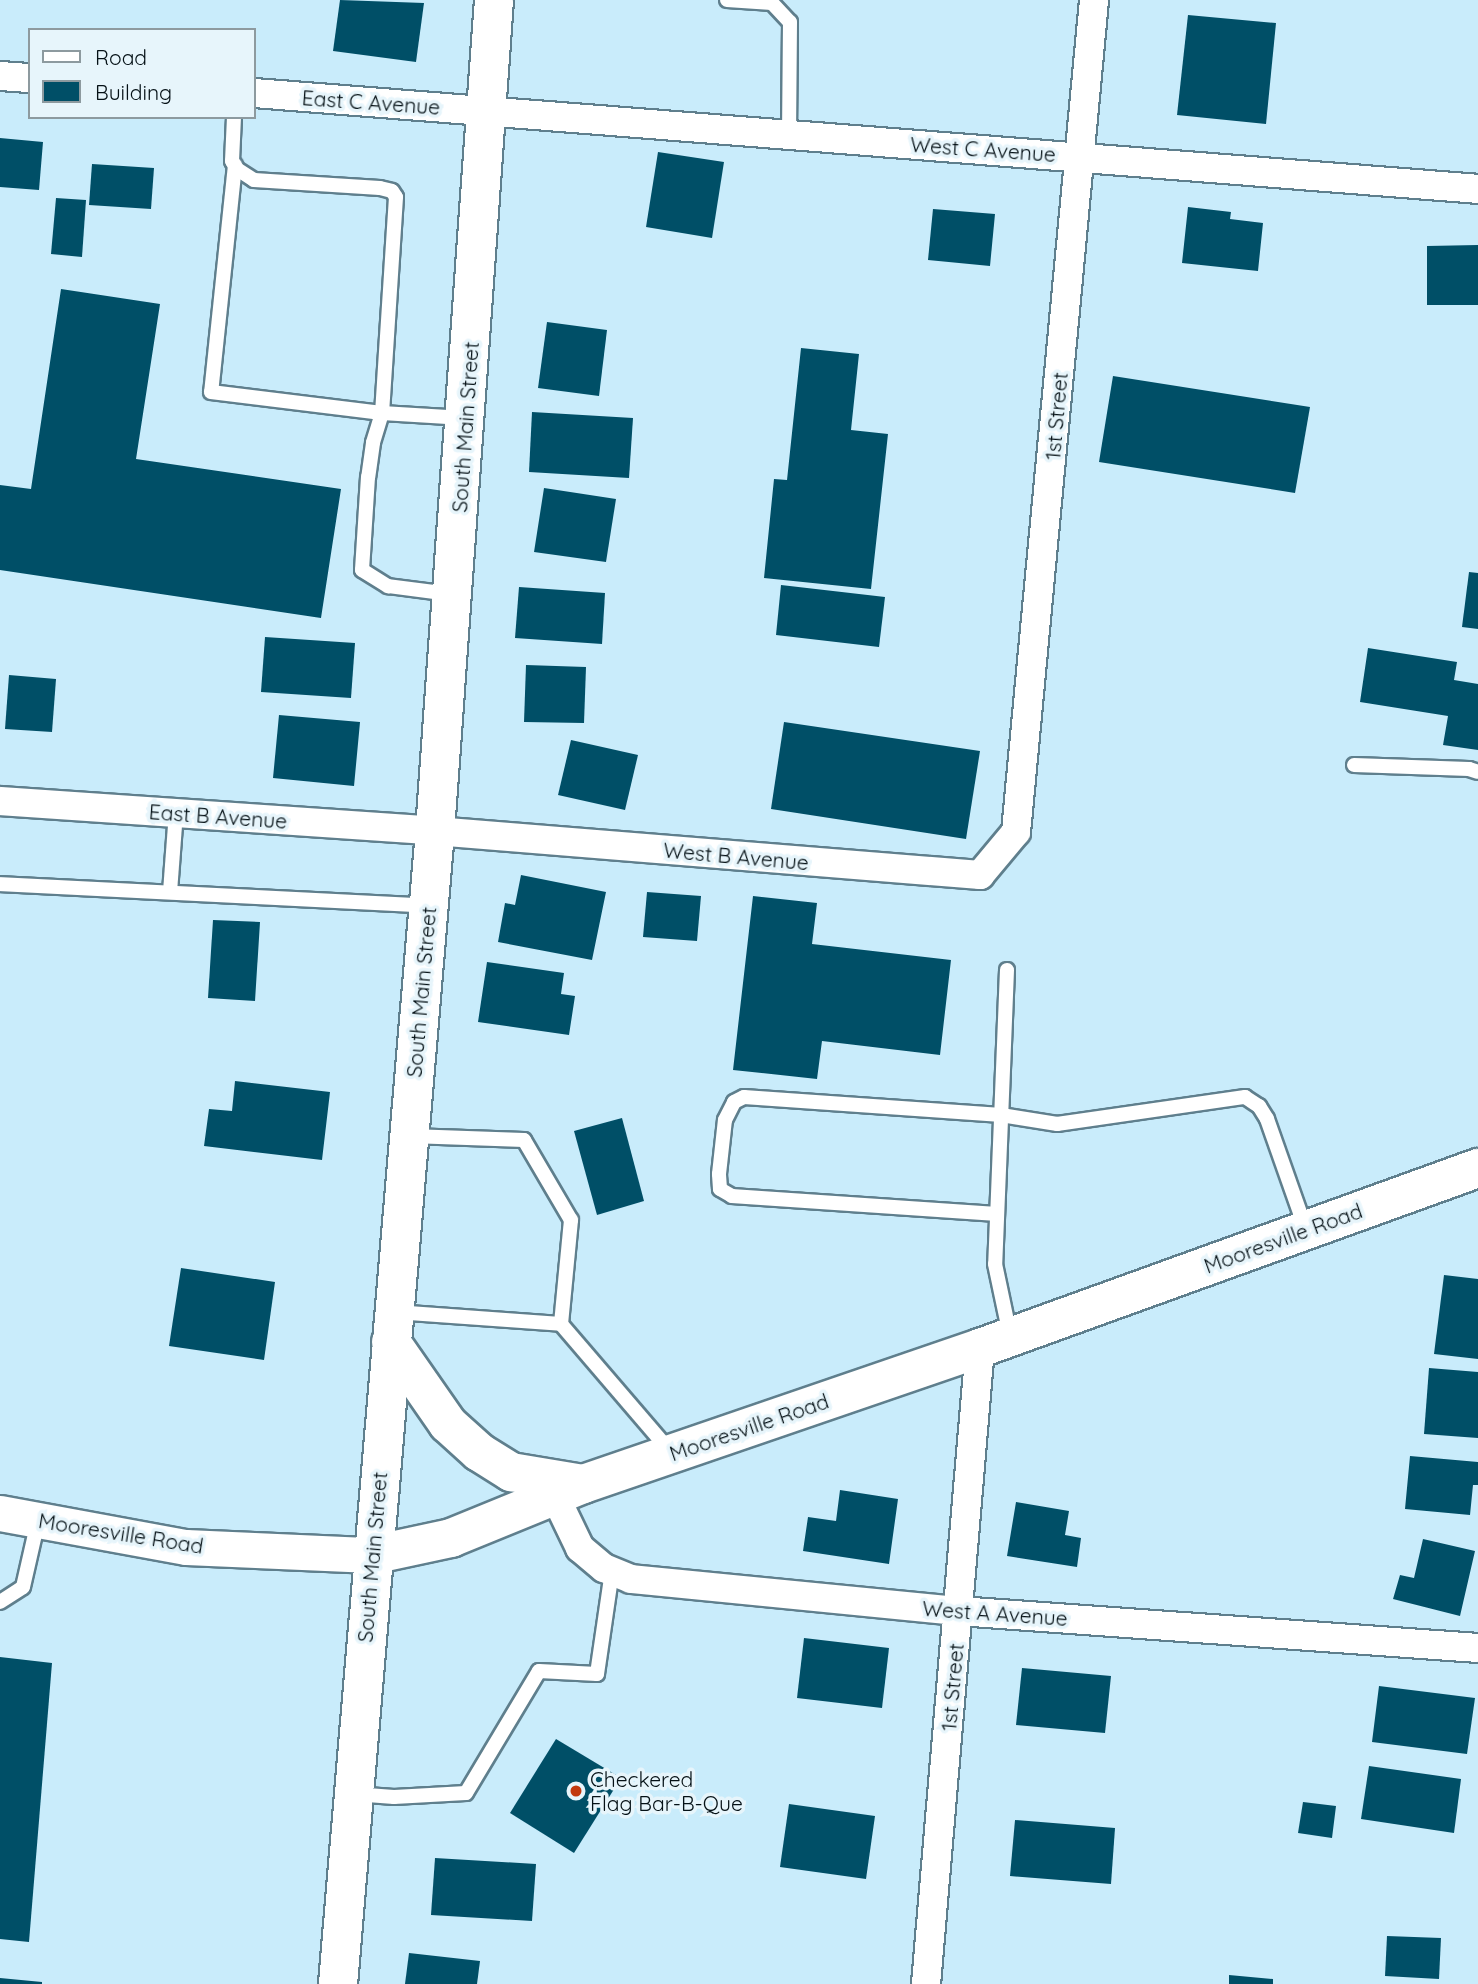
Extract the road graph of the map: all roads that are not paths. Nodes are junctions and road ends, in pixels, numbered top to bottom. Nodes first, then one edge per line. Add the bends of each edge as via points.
1 (494, 0) edge
2 (727, 0) edge
3 (1094, 0) edge
4 (0, 76) edge
5 (28, 78) edge
6 (256, 93) edge
7 (487, 110) junction
8 (234, 119) edge
9 (789, 134) junction
10 (1081, 157) junction
11 (235, 165) junction
12 (1478, 189) edge
13 (382, 413) junction
14 (465, 419) junction
15 (453, 594) junction
16 (1354, 765) dead end
17 (1478, 772) edge
18 (0, 801) edge
19 (176, 813) junction
20 (435, 831) junction
21 (1016, 832) joint
22 (0, 884) edge
23 (170, 892) junction
24 (429, 906) junction
25 (1007, 970) dead end
26 (1001, 1115) junction
27 (409, 1136) junction
28 (1478, 1168) edge
29 (997, 1214) junction
30 (1306, 1230) junction
31 (561, 1324) junction
32 (392, 1327) junction
33 (995, 1342) junction
34 (672, 1453) junction
35 (569, 1490) junction
36 (0, 1513) edge
37 (38, 1520) junction
38 (372, 1556) junction
39 (612, 1571) junction
40 (0, 1602) edge
41 (958, 1611) junction
42 (1478, 1648) edge
43 (353, 1794) junction
44 (338, 1984) edge
45 (926, 1984) edge

1 - 7 main road, South Main Street
2 - 9 lane via 772,3 790,22
3 - 10 street, 1st Street
4 - 5 street
6 - 7 street, East C Avenue
7 - 9 street, West C Avenue
7 - 14 main road, South Main Street
8 - 11 lane
9 - 10 street, West C Avenue
10 - 12 street, West C Avenue
10 - 21 street, 1st Street
11 - 13 lane via 254,180 380,188 396,197
11 - 13 lane via 211,392
13 - 14 lane
13 - 15 lane via 368,477 362,570 388,586
14 - 15 main road, South Main Street
15 - 20 main road, South Main Street
16 - 17 lane
18 - 19 street, East B Avenue
19 - 20 street, East B Avenue
19 - 23 lane
20 - 21 street, West B Avenue via 980,875
20 - 24 main road, South Main Street
22 - 23 lane
23 - 24 lane
24 - 27 main road, South Main Street
25 - 26 lane
26 - 29 lane
26 - 29 lane via 744,1097 734,1102 725,1120 719,1174 720,1189 732,1196
26 - 30 lane via 1057,1124 1245,1097 1259,1106 1267,1119
27 - 31 lane via 523,1140 571,1220
27 - 32 main road, South Main Street
28 - 30 main road, Mooresville Road
29 - 33 lane
30 - 33 main road, Mooresville Road
31 - 32 lane
31 - 34 lane
32 - 35 main road via 447,1424 511,1472
32 - 38 main road, South Main Street
33 - 34 main road, Mooresville Road
33 - 41 street, 1st Street
34 - 35 main road, Mooresville Road
35 - 38 main road, Mooresville Road via 451,1538
35 - 39 street, West A Avenue via 580,1548
36 - 37 street, Mooresville Road
37 - 38 street, Mooresville Road via 186,1547
37 - 40 lane via 23,1587
38 - 43 main road, South Main Street
39 - 41 street, West A Avenue via 631,1579
39 - 43 lane via 597,1674 539,1671 466,1793
41 - 42 street, West A Avenue
41 - 45 street, 1st Street
43 - 44 main road, South Main Street

